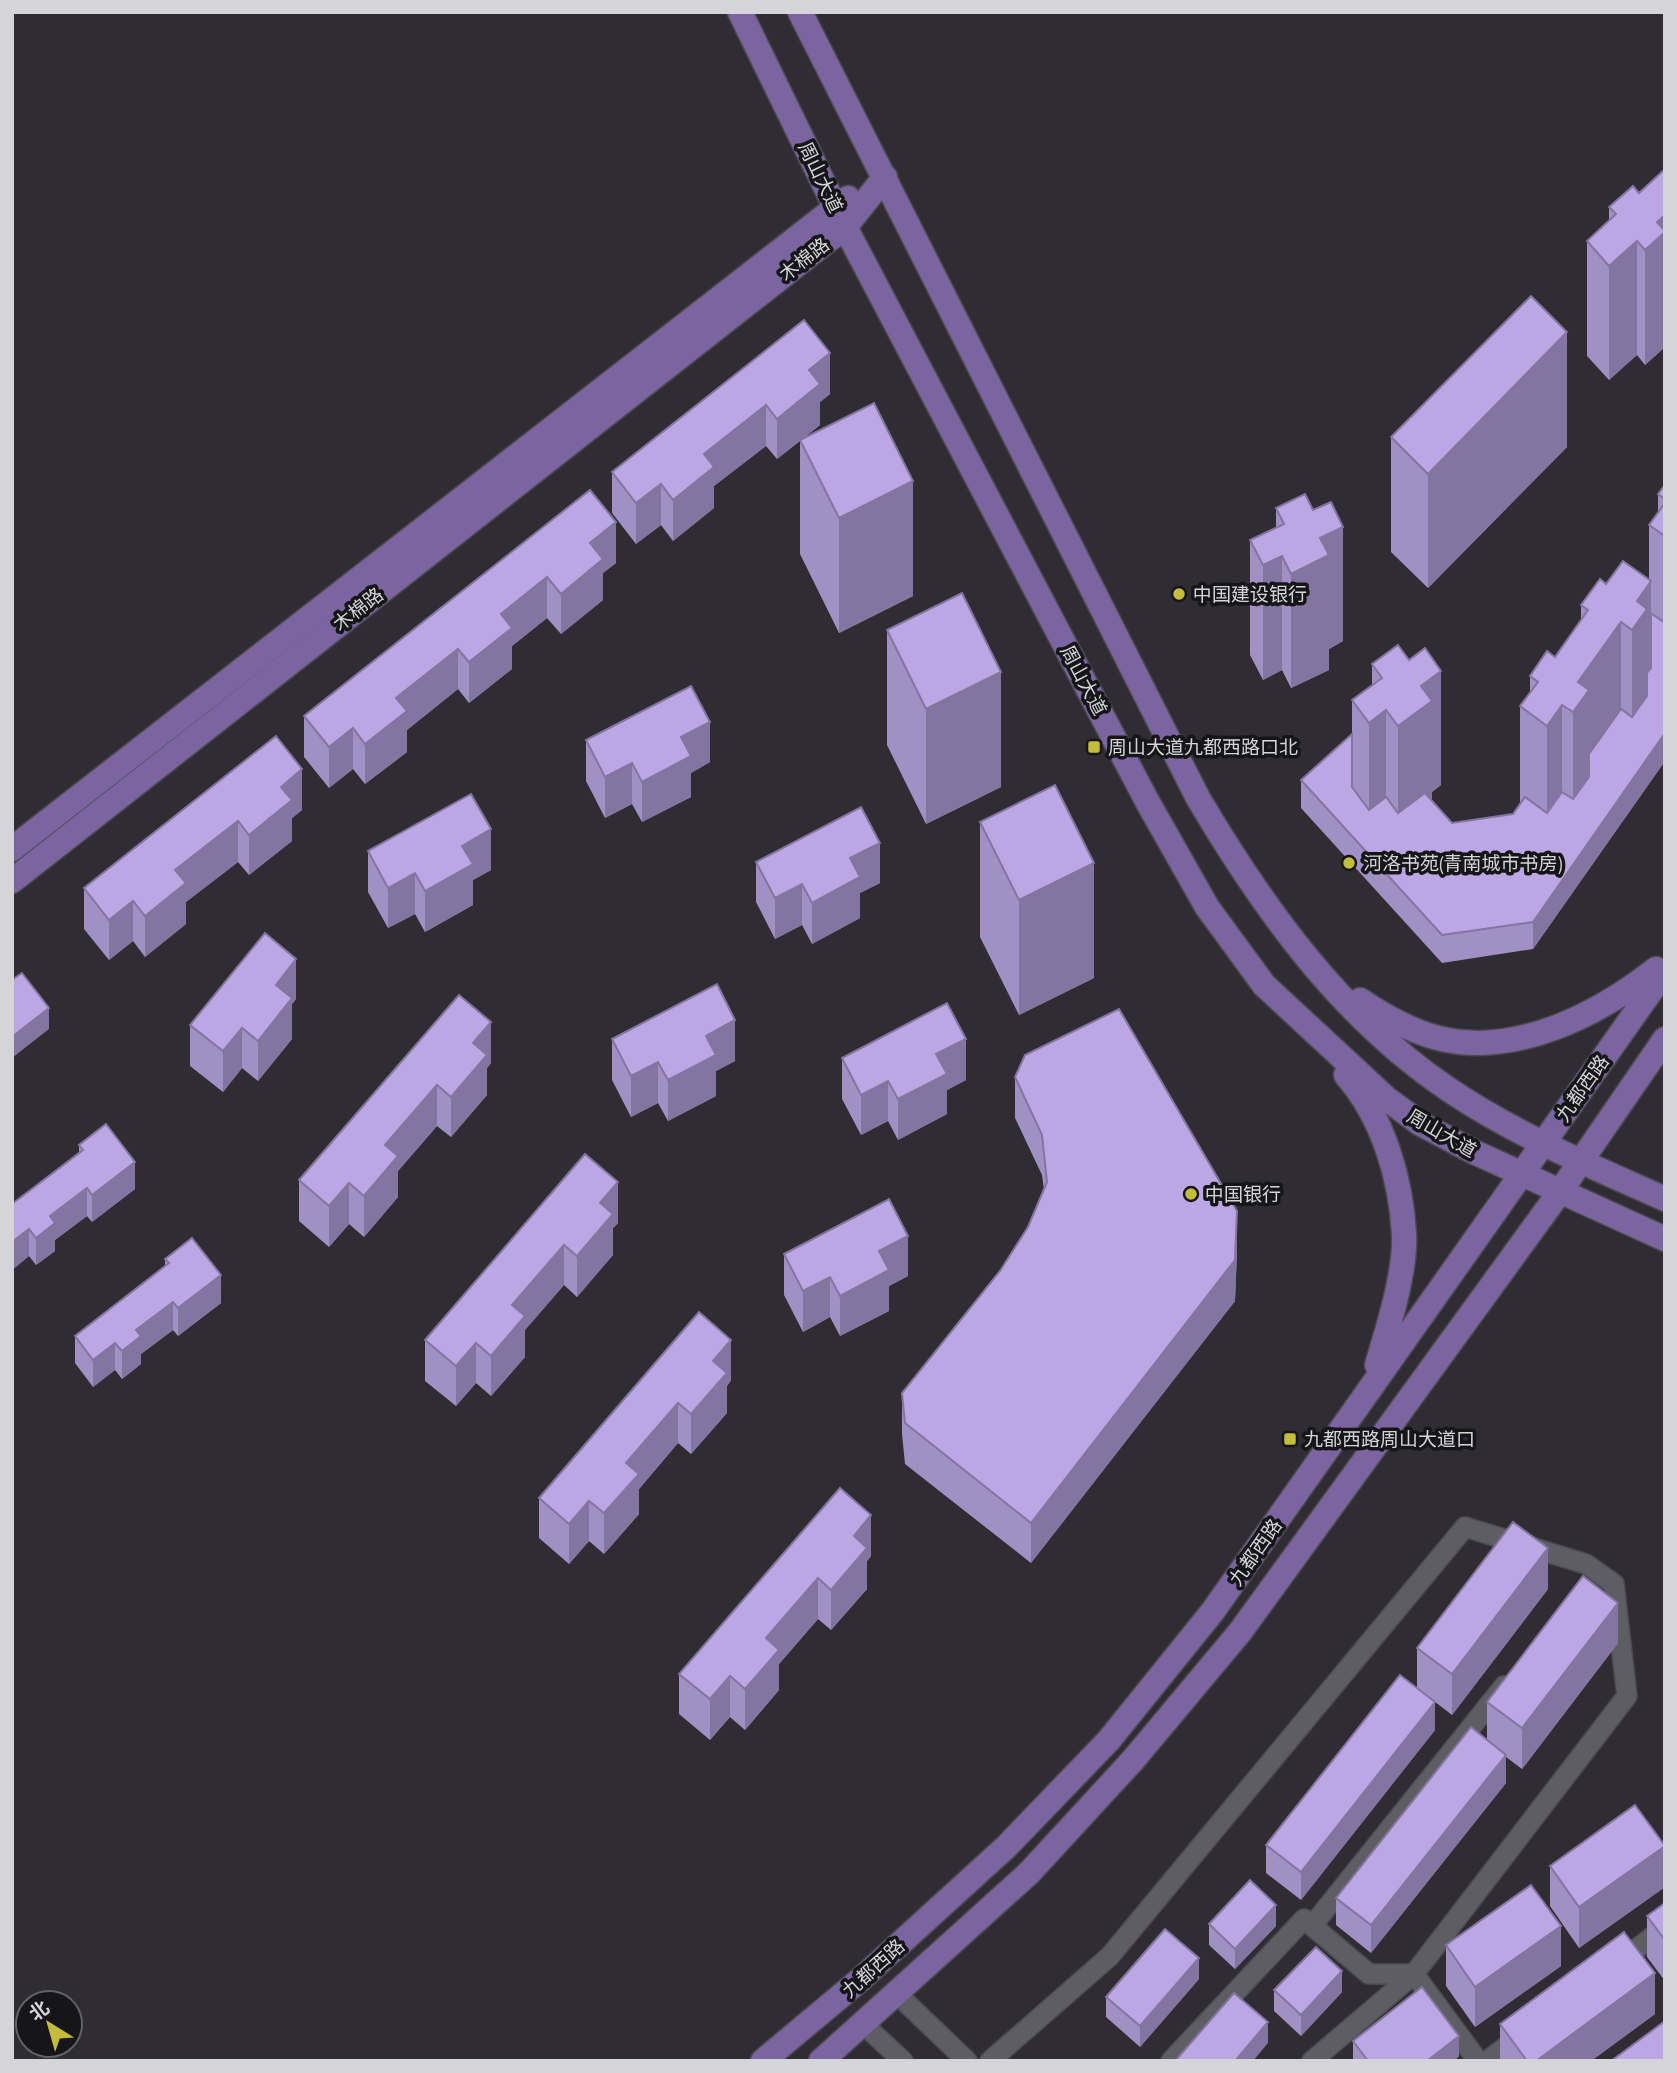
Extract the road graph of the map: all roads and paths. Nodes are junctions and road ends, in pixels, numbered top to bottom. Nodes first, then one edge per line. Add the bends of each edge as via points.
1 (740, 12) edge
2 (800, 12) edge
3 (885, 177) junction
4 (840, 216) junction
5 (12, 849) edge
6 (12, 881) edge
7 (1665, 961) edge
8 (1665, 971) edge
9 (1320, 975) junction
10 (1302, 1024) junction
11 (1665, 1039) edge
12 (1544, 1142) junction
13 (1581, 1161) junction
14 (1522, 1174) junction
15 (1559, 1192) junction
16 (1665, 1199) edge
17 (1665, 1239) edge
18 (1372, 1383) junction
19 (1518, 1668) edge
20 (1312, 1926) junction
21 (1665, 1927) edge
22 (1414, 1974) junction
23 (1598, 1978) edge
24 (897, 1994) junction
25 (863, 2024) junction
26 (1531, 2027) edge
27 (995, 2059) edge
28 (763, 2061) edge
29 (821, 2061) edge
30 (903, 2061) edge
31 (967, 2061) edge
32 (1171, 2061) edge
33 (1312, 2061) edge
34 (1478, 2061) edge
35 (1487, 2061) edge

1 - 4 main road, 周山大道
2 - 3 main road, 周山大道
3 - 4 main road, 木棉路
3 - 9 main road, 周山大道 via 1198,798 1259,895
4 - 5 main road, 木棉路
4 - 6 main road, 木棉路
4 - 10 main road, 周山大道 via 1181,864 1264,985
7 - 9 main road via 1628,991 1573,1021 1539,1032 1470,1043 1410,1029
8 - 12 main road, 九都西路
9 - 12 main road, 周山大道 via 1426,1073 1496,1119
10 - 14 main road, 周山大道 via 1421,1124
10 - 18 main road via 1357,1087 1390,1153 1404,1235 1394,1308
11 - 13 main road, 九都西路
12 - 13 main road, 周山大道
12 - 14 main road, 九都西路
13 - 15 main road, 九都西路
13 - 16 main road, 周山大道
14 - 15 main road, 周山大道
14 - 18 main road, 九都西路
15 - 17 main road, 周山大道
15 - 24 main road, 九都西路 via 1231,1643 1030,1873
18 - 28 main road, 九都西路 via 1213,1611 1109,1740 1006,1847
19 - 20 lane
20 - 22 lane via 1369,1973
20 - 32 lane via 1304,1919
21 - 23 lane
22 - 27 lane via 1628,1696 1614,1584 1592,1576 1586,1564 1465,1527 1110,1956
22 - 33 lane
22 - 34 lane
24 - 25 main road, 九都西路
24 - 31 lane
25 - 29 main road, 九都西路
25 - 30 lane
26 - 35 lane

